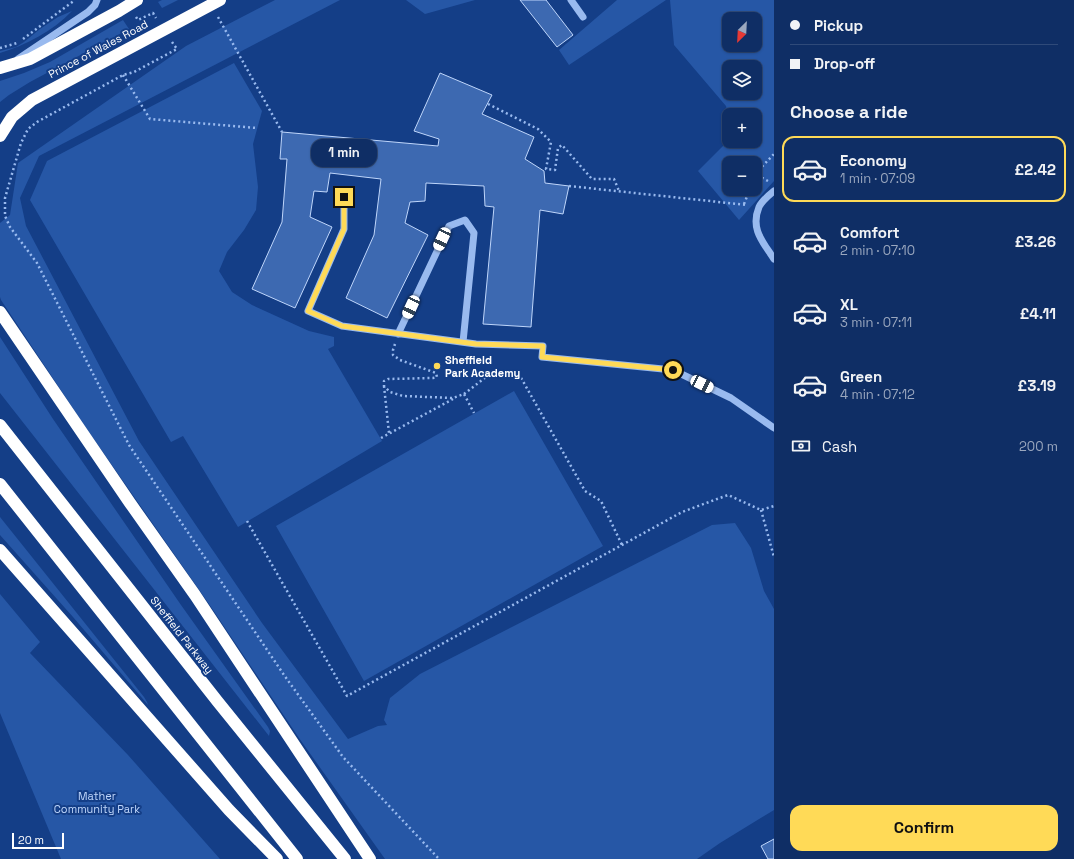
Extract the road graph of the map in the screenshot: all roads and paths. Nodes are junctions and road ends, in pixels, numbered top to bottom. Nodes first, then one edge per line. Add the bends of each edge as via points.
1 (76, 0) edge
2 (97, 0) edge
3 (220, 0) edge
4 (571, 0) edge
5 (133, 2) edge
6 (583, 17) dead end
7 (224, 26) dead end
8 (163, 29) junction
9 (0, 48) edge
10 (3, 68) edge
11 (123, 75) junction
12 (488, 104) dead end
13 (257, 128) dead end
14 (282, 132) dead end
15 (0, 136) edge
16 (774, 154) edge
17 (774, 184) edge
18 (569, 186) dead end
19 (619, 191) junction
20 (774, 191) edge
21 (747, 196) edge
22 (344, 197) dead end
23 (0, 201) edge
24 (4, 203) junction
25 (744, 204) junction
26 (760, 206) junction
27 (774, 259) edge
28 (0, 312) edge
29 (398, 334) junction
30 (463, 342) junction
31 (384, 386) junction
32 (464, 394) junction
33 (453, 398) junction
34 (474, 413) dead end
35 (0, 426) edge
36 (774, 428) edge
37 (389, 433) junction
38 (381, 438) dead end
39 (0, 484) edge
40 (774, 506) edge
41 (761, 510) junction
42 (247, 521) dead end
43 (622, 545) junction
44 (0, 550) edge
45 (774, 557) edge
46 (276, 859) edge
47 (297, 859) edge
48 (345, 859) edge
49 (370, 859) edge
50 (439, 859) edge

1 - 9 path via 16,44
2 - 10 street via 88,12
3 - 8 highway, Prince of Wales Road
4 - 6 street
5 - 8 path via 138,20 153,13
5 - 10 highway via 30,59
7 - 14 path
8 - 11 path via 177,50
8 - 15 highway, Prince of Wales Road via 32,100 12,117
11 - 13 path via 150,119
11 - 24 path via 37,122 28,130 21,142
12 - 19 path via 538,129 551,142 546,168 555,170 558,148 562,145 592,180 614,179
16 - 17 path via 755,174
18 - 19 path
19 - 25 path
20 - 26 street
21 - 25 path
22 - 29 street via 344,229 308,311 342,326
23 - 24 path
24 - 50 path via 5,216 10,227 37,263 129,445 284,675 343,757
25 - 26 path
26 - 27 street via 756,221 757,232
28 - 49 highway via 195,595
29 - 30 street
29 - 30 street via 449,226 465,220 474,233
29 - 31 path via 393,355 436,373 437,377 388,379 384,381
30 - 36 street via 543,346 542,357 673,370 731,398
31 - 33 path via 390,392 403,396
31 - 37 path
32 - 33 path
32 - 34 path
32 - 43 path via 490,374 520,376 585,491 601,501
33 - 37 path
35 - 48 highway, Sheffield Parkway
37 - 38 path
39 - 47 highway
40 - 41 path
41 - 43 path via 728,495 682,512
41 - 45 path
42 - 43 path via 347,696
44 - 46 highway via 229,810

